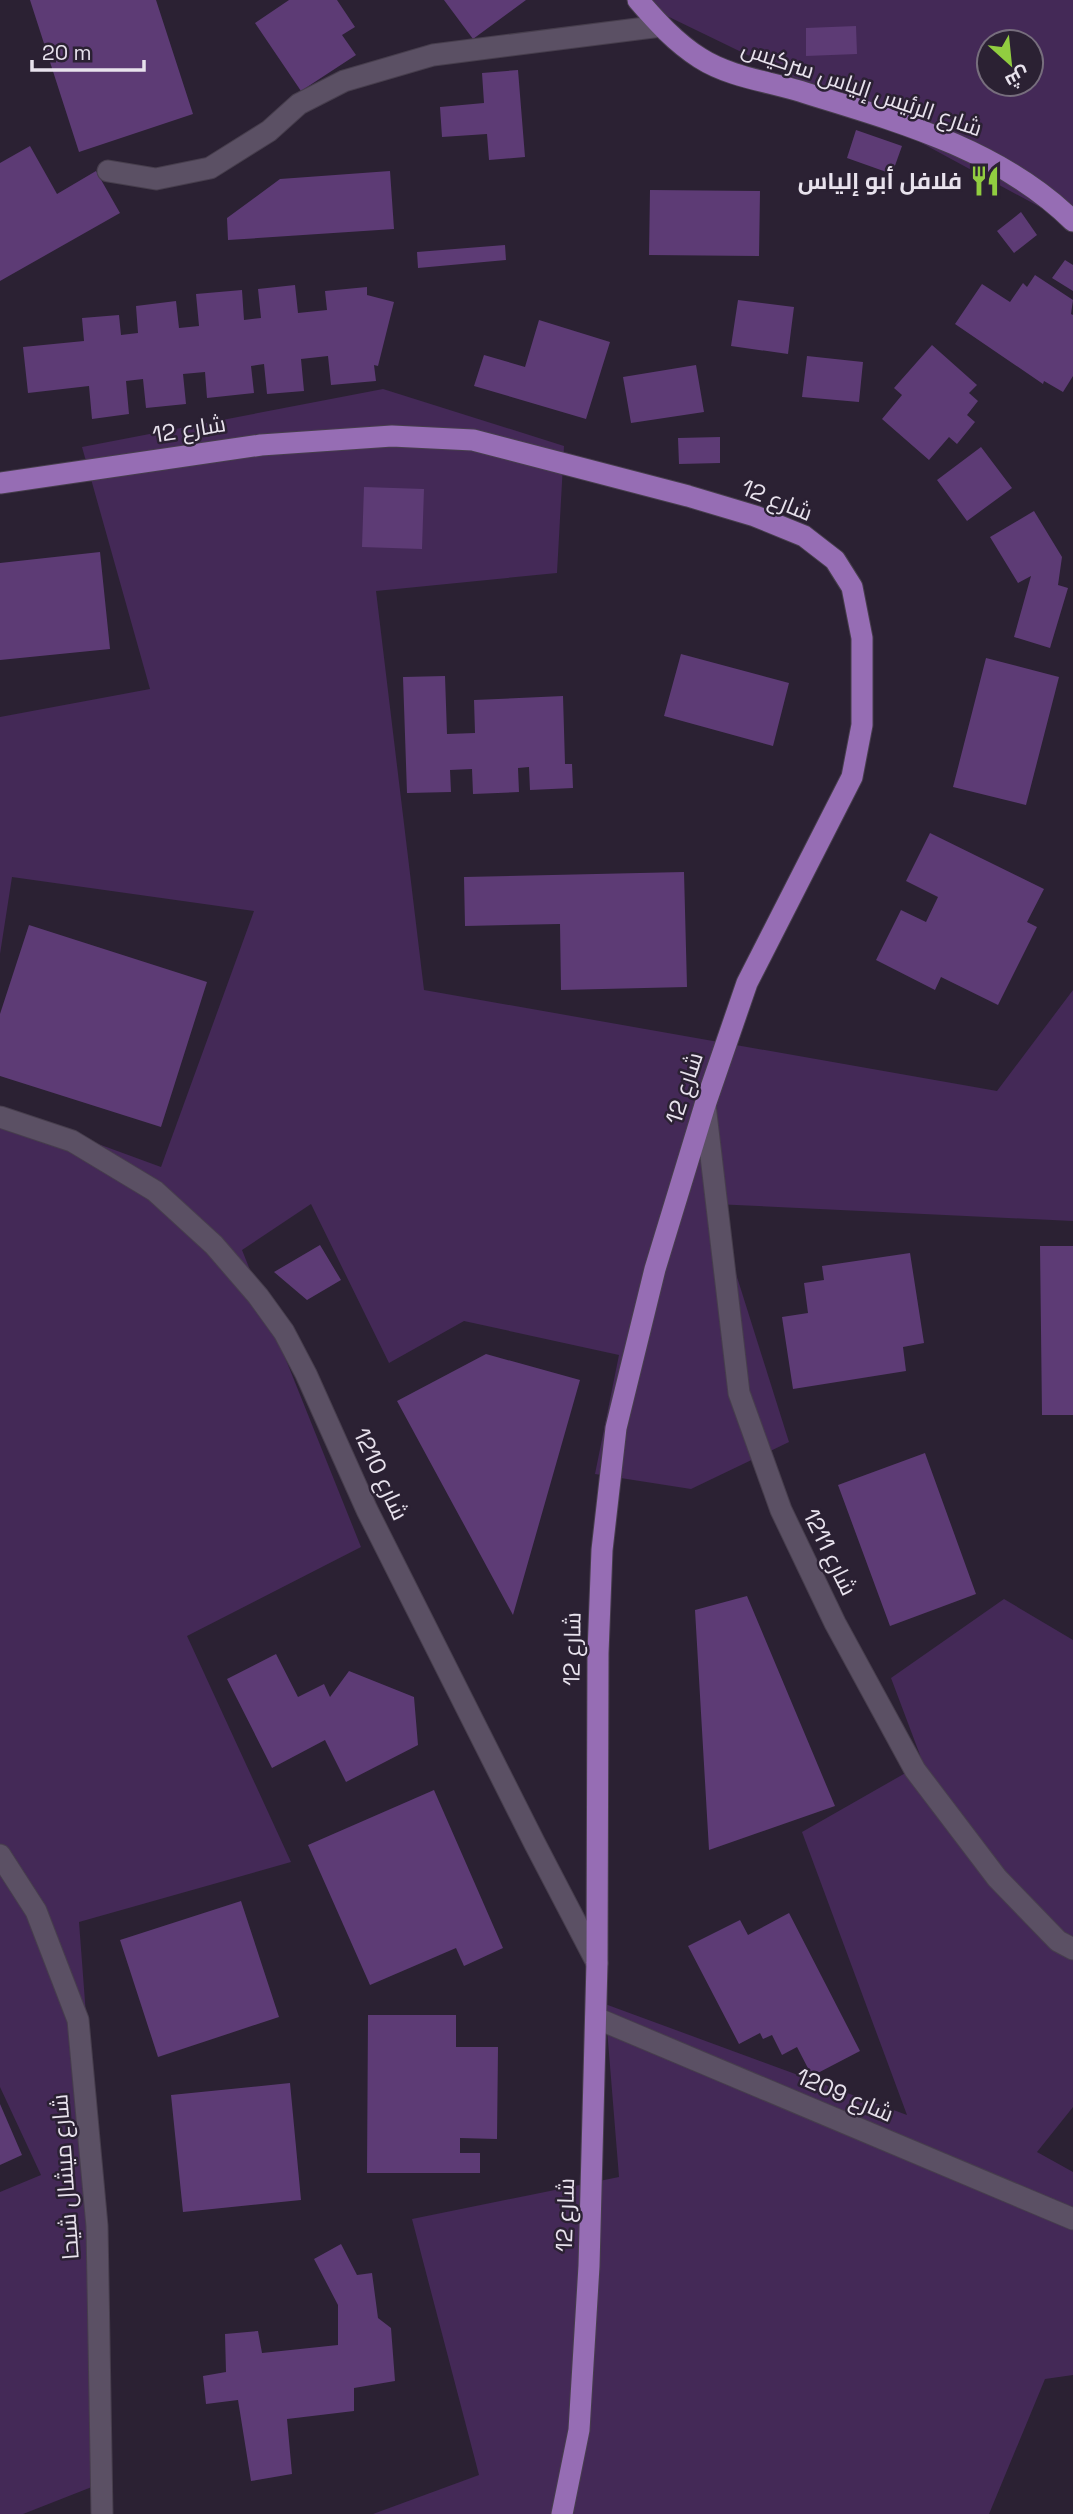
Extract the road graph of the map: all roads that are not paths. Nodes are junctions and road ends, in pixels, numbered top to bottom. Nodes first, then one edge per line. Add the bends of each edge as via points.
1 (638, 0) edge
2 (661, 26) junction
3 (108, 171) dead end
4 (1073, 221) edge
5 (0, 484) edge
6 (705, 1105) junction
7 (0, 1117) edge
8 (0, 1855) edge
9 (1073, 1949) edge
10 (597, 1963) junction
11 (596, 2018) junction
12 (1073, 2219) edge
13 (102, 2514) edge
14 (562, 2514) edge

1 - 2 main road, شارع الرئيس إلياس سركيس
2 - 3 street via 433,55 344,81 299,104 270,131 210,167 156,179
2 - 4 main road, شارع الرئيس إلياس سركيس via 700,58 729,71 875,115 982,156
5 - 6 main road, شارع 12 via 261,445 392,436 473,440 755,516 804,536 835,561 852,587 862,638 862,724 852,777 747,983
6 - 9 street, شارع 1211 via 739,1393 780,1510 915,1770 997,1878 1058,1941
6 - 10 main road, شارع 12 via 655,1269 616,1428 602,1550 598,1640
7 - 10 street, شارع 1210 via 72,1141 155,1191 214,1245 284,1332 373,1522
8 - 13 street, شارع ميشال شيحا via 36,1911 78,2021 97,2226
10 - 11 main road, شارع 12
11 - 12 street, شارع 1209
11 - 14 main road, شارع 12 via 579,2430

